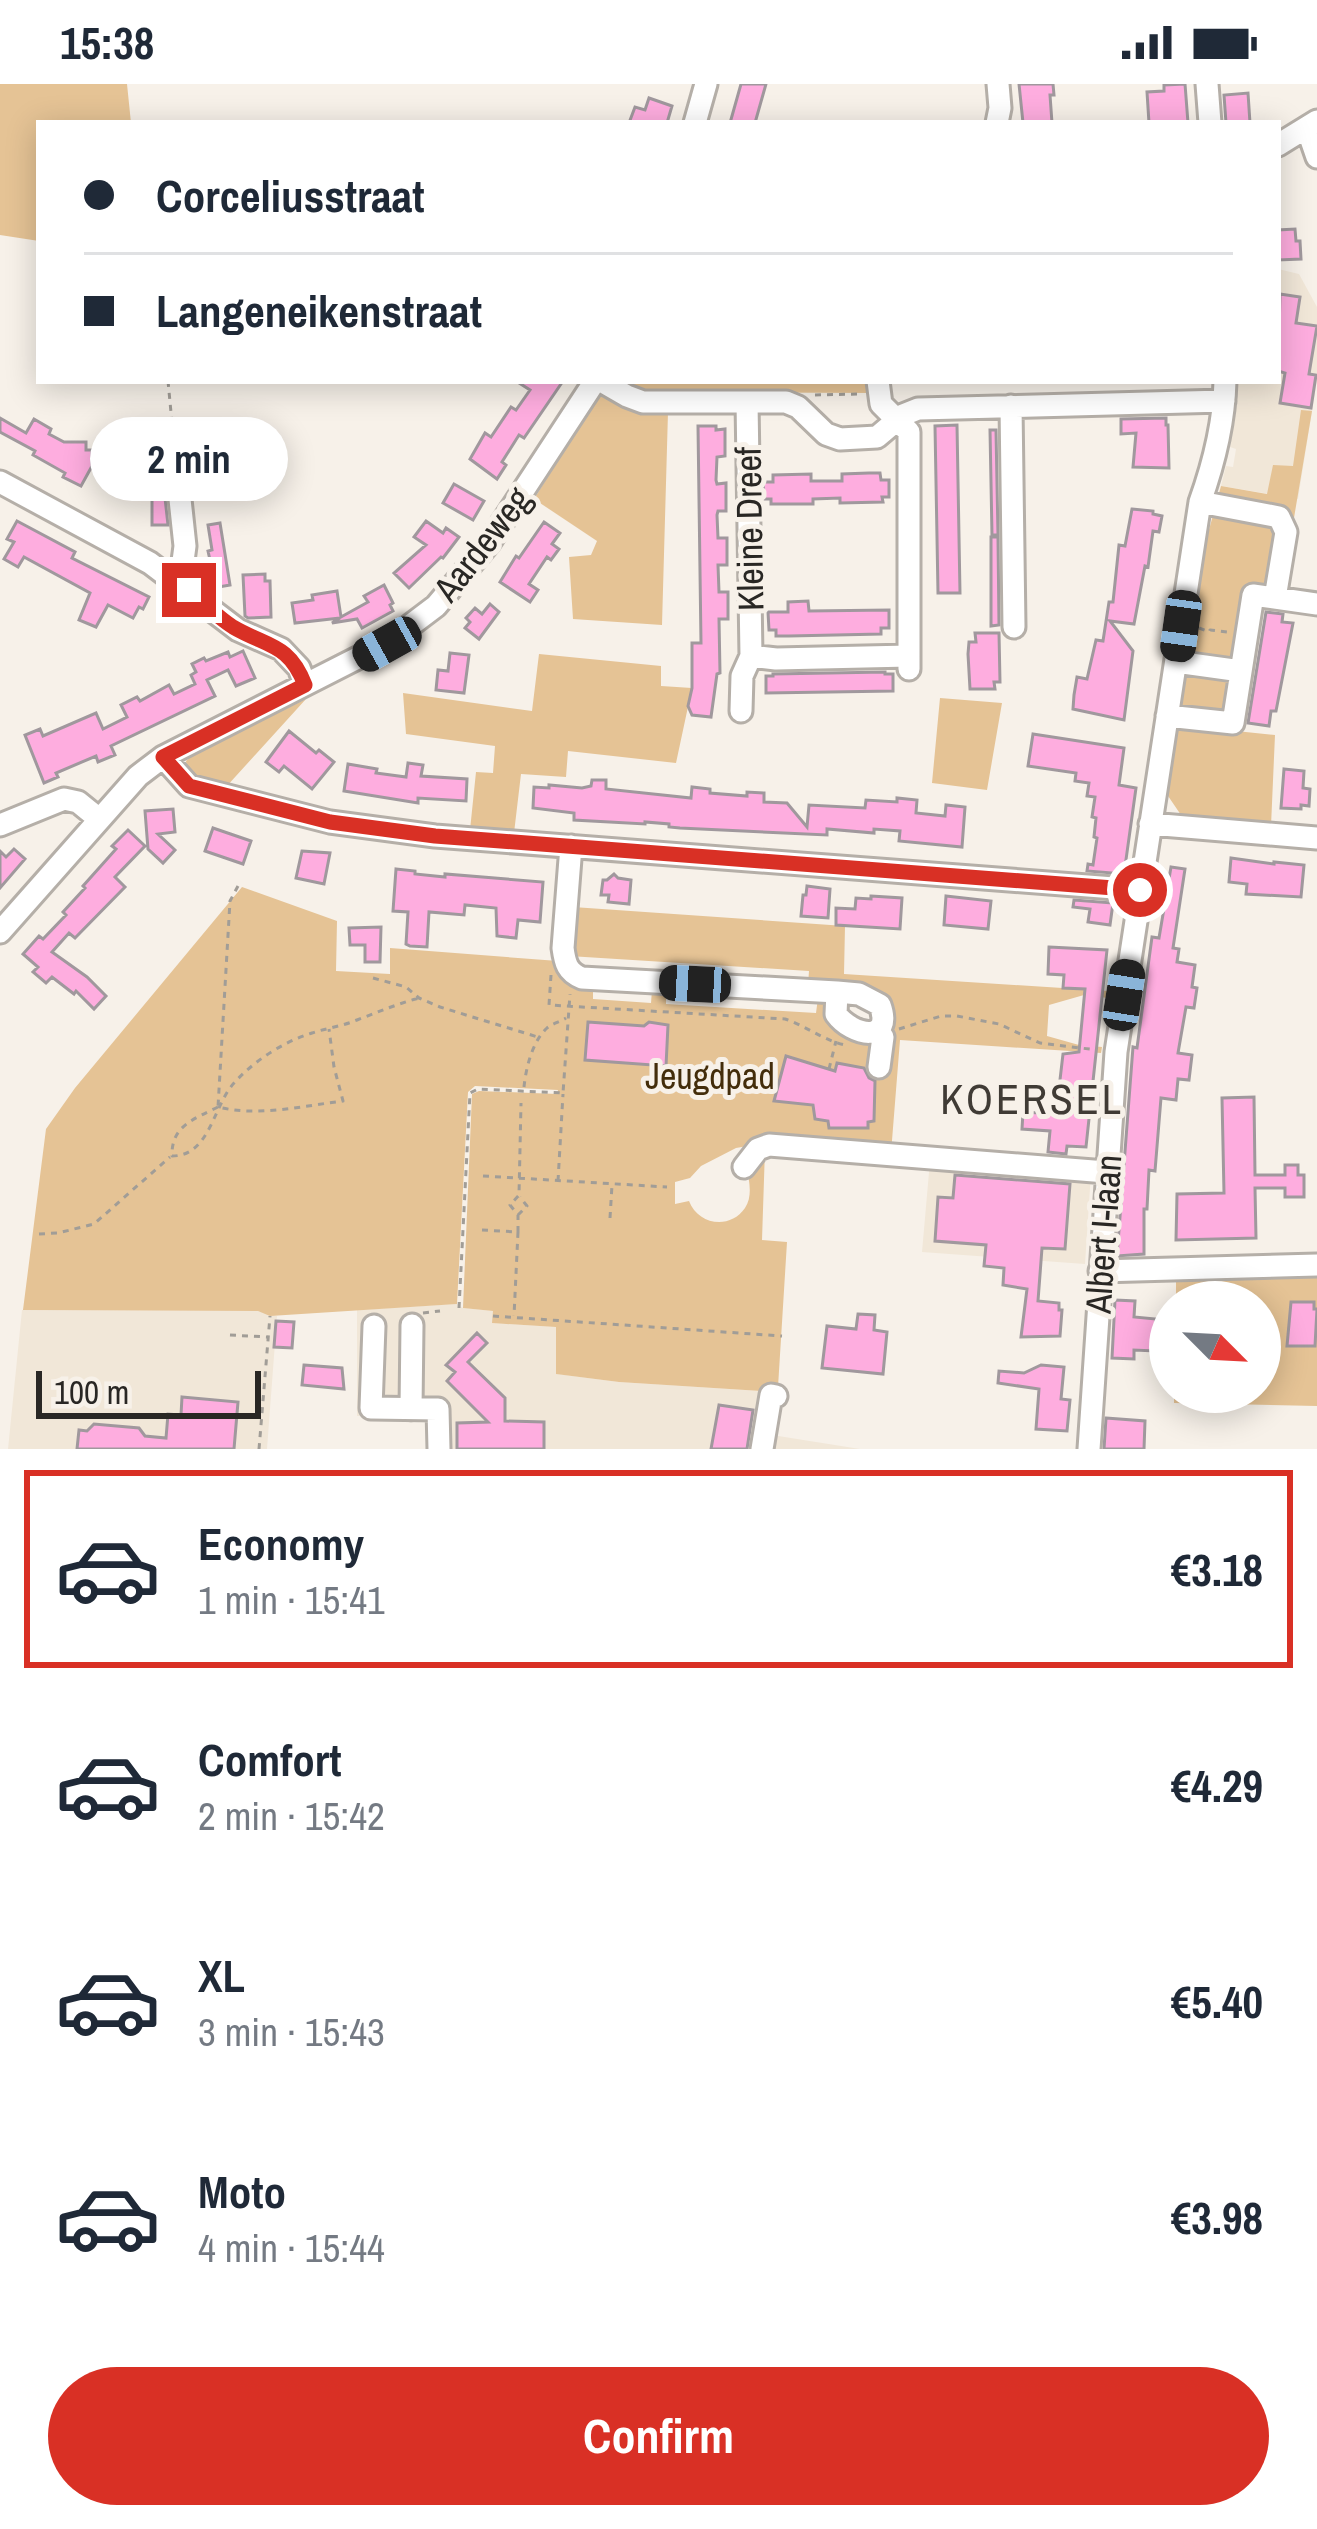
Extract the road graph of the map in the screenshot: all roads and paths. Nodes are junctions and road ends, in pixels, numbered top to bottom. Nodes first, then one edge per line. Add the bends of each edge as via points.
1 (706, 84) edge
2 (998, 84) edge
3 (1207, 84) edge
4 (696, 120) edge
5 (998, 120) edge
6 (1210, 120) edge
7 (1312, 125) edge
8 (1281, 143) edge
9 (1317, 157) edge
10 (168, 384) edge
11 (596, 384) edge
12 (604, 384) edge
13 (879, 387) edge
14 (1224, 391) edge
15 (816, 395) dead end
16 (747, 402) junction
17 (1011, 406) junction
18 (898, 420) junction
19 (0, 482) edge
20 (179, 490) joint
21 (1200, 502) junction
22 (180, 584) junction
23 (1275, 598) junction
24 (1317, 604) edge
25 (1181, 626) junction
26 (1014, 627) dead end
27 (1246, 635) junction
28 (751, 656) junction
29 (1176, 662) junction
30 (1241, 671) junction
31 (305, 685) junction
32 (741, 711) dead end
33 (1167, 716) junction
34 (163, 757) junction
35 (99, 818) junction
36 (1150, 824) junction
37 (0, 825) edge
38 (1317, 838) edge
39 (571, 847) junction
40 (238, 886) dead end
41 (1140, 890) junction
42 (0, 932) edge
43 (573, 974) junction
44 (373, 978) dead end
45 (837, 992) junction
46 (418, 998) junction
47 (568, 1018) junction
48 (841, 1022) junction
49 (329, 1029) junction
50 (877, 1030) junction
51 (541, 1038) junction
52 (879, 1067) dead end
53 (829, 1069) dead end
54 (524, 1091) junction
55 (563, 1093) junction
56 (521, 1103) dead end
57 (218, 1107) junction
58 (172, 1156) junction
59 (744, 1166) dead end
60 (1106, 1172) junction
61 (483, 1176) dead end
62 (519, 1178) junction
63 (558, 1180) junction
64 (612, 1184) junction
65 (667, 1187) dead end
66 (519, 1196) junction
67 (518, 1215) junction
68 (610, 1218) dead end
69 (482, 1230) dead end
70 (518, 1232) junction
71 (39, 1234) dead end
72 (1317, 1265) edge
73 (1100, 1271) junction
74 (459, 1308) dead end
75 (270, 1316) dead end
76 (493, 1316) dead end
77 (514, 1317) junction
78 (412, 1325) dead end
79 (374, 1326) dead end
80 (230, 1335) dead end
81 (782, 1336) dead end
82 (268, 1337) junction
83 (776, 1396) dead end
84 (411, 1409) junction
85 (259, 1449) edge
86 (439, 1449) edge
87 (763, 1449) edge
88 (1089, 1449) edge

1 - 4 street
2 - 5 street
3 - 6 street
7 - 8 street
7 - 9 street
10 - 20 path
11 - 31 street, Aardeweg via 489,543 436,606 387,644
12 - 16 street via 644,402
13 - 15 path
13 - 18 street via 881,404
14 - 17 street
14 - 21 street, Albert I-laan
16 - 18 street via 792,404 840,439 878,437
16 - 28 street, Kleine Dreef
17 - 18 street via 919,409
17 - 26 street
18 - 28 street, Kleine Dreef via 909,432 909,662
19 - 22 street
20 - 22 street
21 - 23 street via 1279,517 1286,532
21 - 25 street, Albert I-laan
22 - 31 street via 238,630 281,649
23 - 24 street
23 - 27 street via 1252,595
25 - 27 path
25 - 29 street, Albert I-laan
27 - 30 street
28 - 32 street, Kleine Dreef
29 - 30 street
29 - 33 street, Albert I-laan
30 - 33 street via 1233,723
31 - 34 street, Aardeweg
33 - 36 street, Albert I-laan
34 - 35 street, Aardeweg
34 - 39 street via 189,786 330,822
35 - 37 street via 64,800
35 - 42 street, Aardeweg
36 - 38 street
36 - 41 street, Albert I-laan
39 - 41 street
39 - 43 street via 563,948
40 - 57 path via 230,901
41 - 60 street, Albert I-laan
43 - 45 street
43 - 47 path
44 - 46 path
45 - 48 street
45 - 50 street via 880,1005
46 - 49 path
46 - 51 path
47 - 51 path
47 - 55 path
48 - 50 street via 862,1033
48 - 53 path
49 - 57 path via 268,1054
49 - 57 path via 343,1100
50 - 52 street via 884,1037
51 - 54 path
54 - 55 path
54 - 74 path via 470,1093
55 - 63 path
56 - 62 path
57 - 58 path via 192,1150
57 - 58 path via 176,1131
58 - 71 path via 94,1224
59 - 60 street via 769,1145
60 - 73 street, Albert I-laan
61 - 62 path
62 - 63 path
62 - 66 path
63 - 64 path
64 - 65 path
64 - 68 path
66 - 67 path via 510,1205
66 - 67 path via 527,1206
67 - 70 path
69 - 70 path
70 - 77 path
72 - 73 street
73 - 88 street, Albert I-laan
75 - 82 path
76 - 77 path
77 - 81 path
78 - 84 street
79 - 84 street via 370,1408
80 - 82 path
82 - 85 path
83 - 87 street
84 - 86 street via 438,1409

